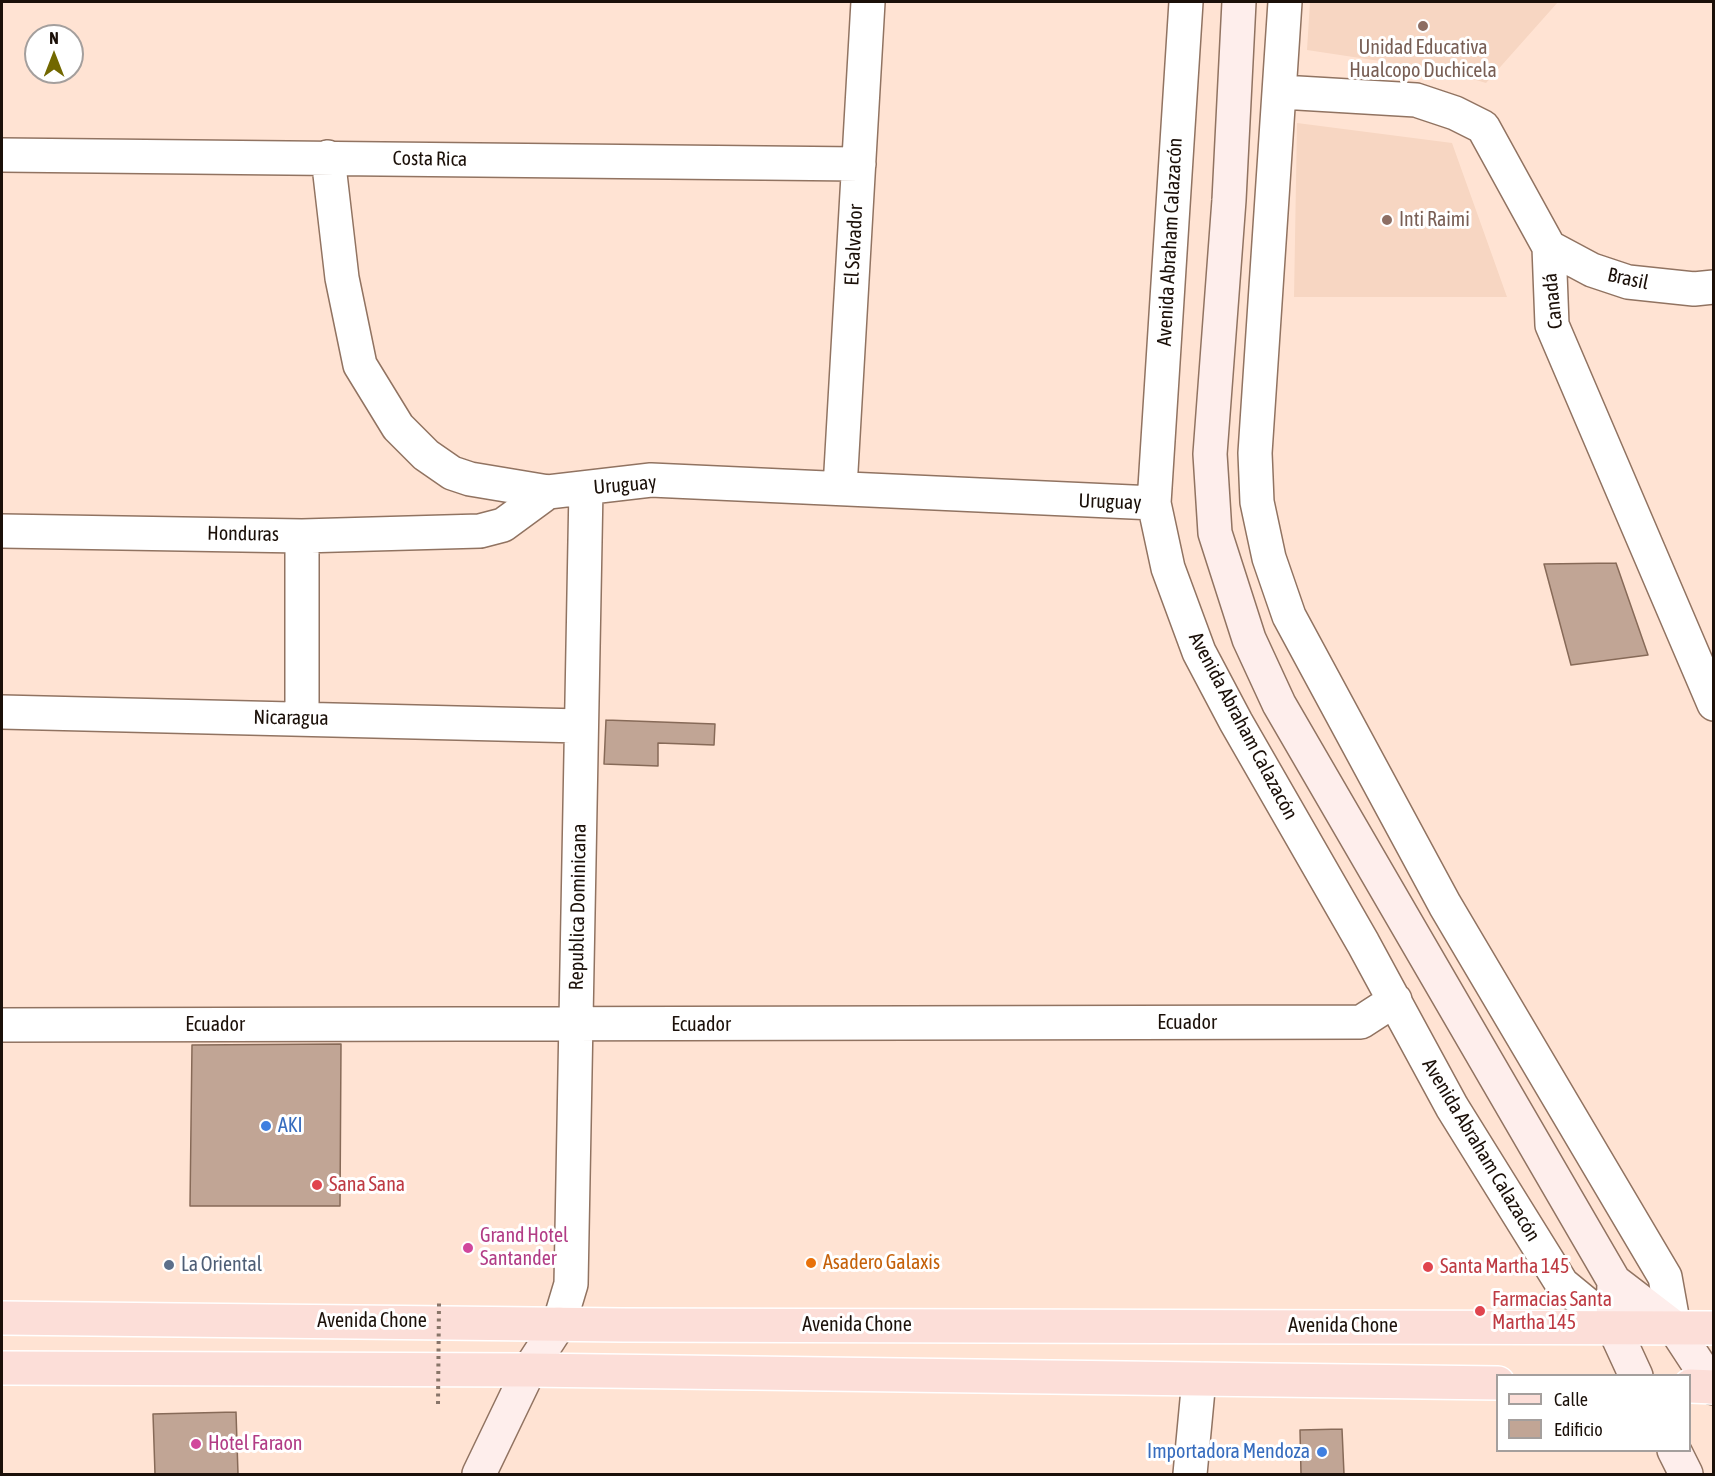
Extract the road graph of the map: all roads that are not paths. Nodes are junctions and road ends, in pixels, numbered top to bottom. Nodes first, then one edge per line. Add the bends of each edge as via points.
1 (868, 2) edge
2 (1186, 2) edge
3 (1239, 2) edge
4 (1285, 2) edge
5 (1281, 92) junction
6 (2, 154) edge
7 (328, 158) junction
8 (859, 164) junction
9 (1549, 247) junction
10 (1713, 287) edge
11 (586, 488) junction
12 (840, 488) junction
13 (548, 492) junction
14 (1154, 503) junction
15 (2, 531) edge
16 (303, 536) junction
17 (1713, 704) edge
18 (2, 712) edge
19 (303, 718) junction
20 (581, 726) junction
21 (1395, 1000) junction
22 (2, 1025) edge
23 (577, 1025) junction
24 (1614, 1281) junction
25 (2, 1318) edge
26 (559, 1324) junction
27 (1613, 1326) junction
28 (1674, 1327) junction
29 (1713, 1328) edge
30 (2, 1368) edge
31 (529, 1370) junction
32 (1635, 1374) edge
33 (1200, 1379) junction
34 (1496, 1383) edge
35 (1707, 1387) edge
36 (1675, 1452) edge
37 (479, 1474) edge
38 (1190, 1474) edge
39 (1686, 1474) edge

1 - 8 street, El Salvador
2 - 14 street, Avenida Abraham Calazacón
3 - 24 main road via 1210,454 1215,533 1223,563 1249,639 1279,704
4 - 5 street
5 - 9 street, Canadá via 1416,100 1455,112 1483,127
5 - 28 street via 1255,453 1257,502 1269,558 1289,616 1445,904 1665,1277
6 - 7 street, Costa Rica
7 - 8 street, Costa Rica
7 - 13 street, Uruguay via 342,278 360,365 398,427 426,455 452,473
8 - 12 street, El Salvador
9 - 10 street, Brasil via 1592,270 1628,282 1694,289
9 - 17 street, Canadá via 1552,326
11 - 12 street, Uruguay via 651,480
11 - 13 street, Uruguay
11 - 20 street, Republica Dominicana
12 - 14 street, Uruguay
13 - 16 street via 504,525 480,531
14 - 21 street, Avenida Abraham Calazacón via 1168,568 1199,652
15 - 16 street, Honduras
16 - 19 street, Honduras
18 - 19 street, Nicaragua
19 - 20 street, Nicaragua
20 - 23 street, Republica Dominicana
21 - 23 street, Ecuador via 1361,1022
21 - 27 street, Avenida Abraham Calazacón via 1452,1107 1562,1284
22 - 23 street, Ecuador
23 - 26 street, Republica Dominicana via 571,1284
24 - 27 main road, Avenida Abraham Calazacón
24 - 28 main road
25 - 26 main road, Avenida Chone
26 - 27 main road, Avenida Chone
26 - 31 main road
27 - 28 main road, Avenida Chone
27 - 32 main road, Avenida Abraham Calazacón
28 - 29 main road, Avenida Chone
28 - 35 main road
30 - 31 main road
31 - 33 main road
31 - 37 main road
33 - 34 main road
33 - 38 street
36 - 39 main road

